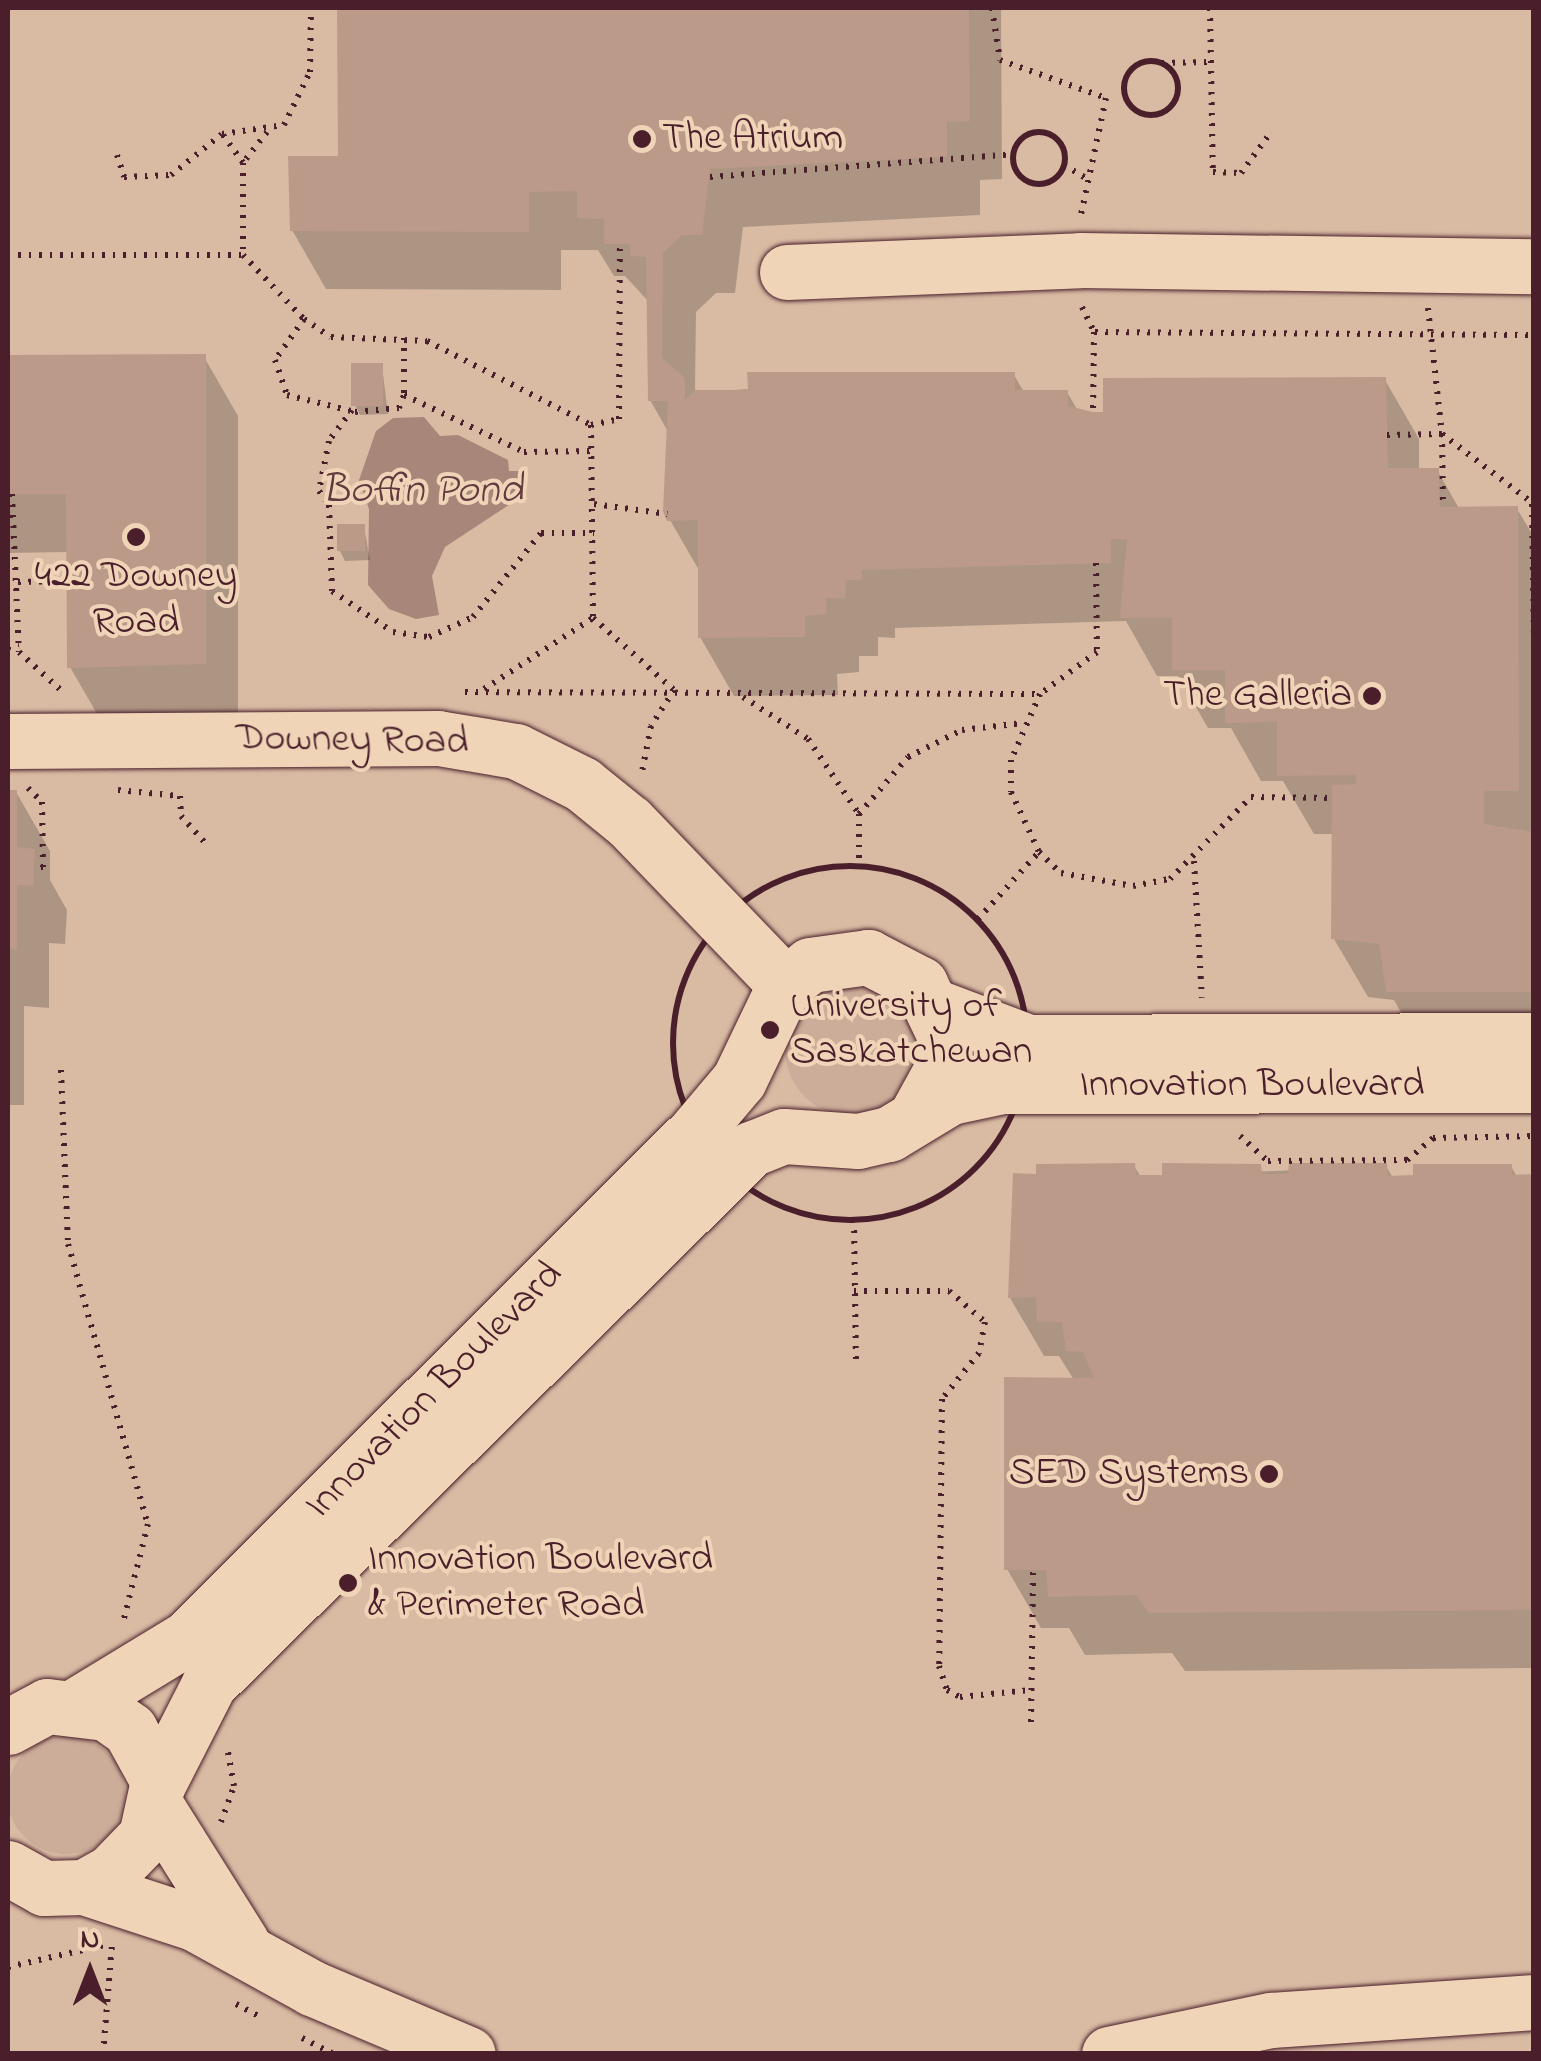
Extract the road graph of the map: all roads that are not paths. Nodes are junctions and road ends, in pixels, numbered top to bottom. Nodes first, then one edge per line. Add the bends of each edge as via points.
1 (1534, 266) edge
2 (787, 272) dead end
3 (8, 740) edge
4 (785, 984) junction
5 (936, 1008) junction
6 (1534, 1040) edge
7 (759, 1042) junction
8 (1534, 1085) edge
9 (1019, 1098) junction
10 (916, 1116) junction
11 (827, 1138) junction
12 (711, 1151) junction
13 (77, 1705) junction
14 (8, 1726) edge
15 (157, 1795) junction
16 (36, 1887) edge
17 (246, 1949) junction
18 (1534, 2002) edge
19 (468, 2054) edge
20 (1108, 2054) edge

1 - 2 street via 1080,260
3 - 4 street, Downey Road via 480,741 582,784 725,917
4 - 5 street, Innovation Boulevard via 810,965 868,957 896,966
4 - 7 street, Innovation Boulevard
5 - 9 street, Innovation Boulevard
5 - 10 street via 944,1066
6 - 9 street, Innovation Boulevard
7 - 11 street via 776,1102
7 - 12 street, Innovation Boulevard
8 - 9 street, Innovation Boulevard
9 - 10 street, Innovation Boulevard via 974,1090
10 - 11 street, Innovation Boulevard via 874,1138
11 - 12 street, Innovation Boulevard via 784,1136
12 - 13 street, Innovation Boulevard via 187,1638
12 - 15 street, Innovation Boulevard via 194,1708
13 - 14 street, Innovation Boulevard via 47,1706
13 - 15 street via 130,1730
15 - 16 street, Innovation Boulevard via 130,1856
15 - 17 street via 184,1862
16 - 17 street via 129,1923
17 - 19 street
18 - 20 street via 1271,2020

